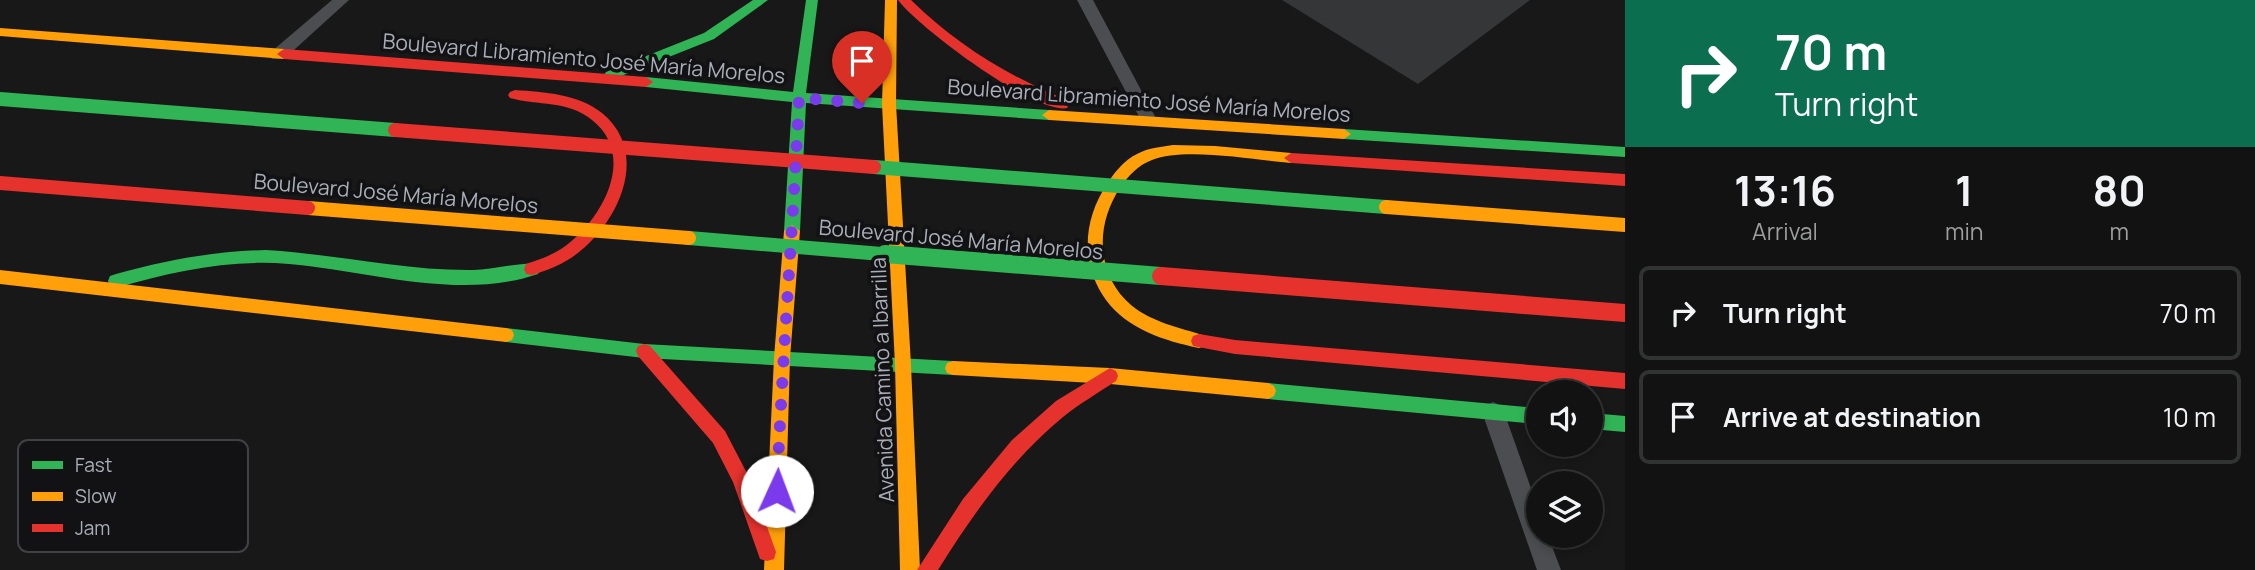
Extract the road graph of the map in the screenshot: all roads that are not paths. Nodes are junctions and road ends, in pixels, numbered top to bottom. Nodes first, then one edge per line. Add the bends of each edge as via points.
1 (341, 0) edge
2 (762, 0) edge
3 (812, 0) edge
4 (891, 0) edge
5 (904, 0) edge
6 (1085, 0) edge
7 (0, 32) edge
8 (278, 55) junction
9 (301, 57) junction
10 (361, 77) dead end
11 (605, 78) junction
12 (494, 92) dead end
13 (799, 98) junction
14 (0, 99) edge
15 (889, 104) junction
16 (1093, 115) junction
17 (1149, 120) junction
18 (1625, 152) edge
19 (1625, 180) edge
20 (0, 183) edge
21 (1625, 225) edge
22 (0, 277) edge
23 (97, 286) junction
24 (1625, 313) edge
25 (644, 351) junction
26 (782, 358) junction
27 (903, 365) junction
28 (1110, 376) junction
29 (1625, 380) edge
30 (1493, 412) junction
31 (1526, 415) edge
32 (1603, 422) edge
33 (1625, 424) edge
34 (774, 570) edge
35 (910, 570) edge
36 (927, 570) edge
37 (1549, 570) edge

1 - 8 lane
2 - 11 street via 712,35
3 - 13 street
4 - 15 street, Avenida Camino a Ibarrilla
5 - 16 street via 955,50 994,75
6 - 17 lane
7 - 8 street, Boulevard Libramiento José María Morelos
8 - 9 street, Boulevard Libramiento José María Morelos
9 - 10 street
9 - 11 street, Boulevard Libramiento José María Morelos
11 - 13 street, Boulevard Libramiento José María Morelos
12 - 23 street via 561,100 596,113 616,135 623,172 616,194 596,226 565,254 511,273 461,276 293,259 218,257 156,268
13 - 15 street, Boulevard Libramiento José María Morelos
13 - 26 street
14 - 21 street, bridge
15 - 16 street, Boulevard Libramiento José María Morelos
15 - 27 street, Avenida Camino a Ibarrilla
16 - 17 street, Boulevard Libramiento José María Morelos
17 - 18 street, Boulevard Libramiento José María Morelos
19 - 29 street via 1170,150 1144,156 1120,174 1097,214 1094,254 1102,285 1111,295 1130,315 1170,336 1235,347
20 - 24 street, Boulevard José María Morelos, bridge
22 - 23 street
23 - 25 street
25 - 26 street
25 - 34 street via 720,439 742,481
26 - 27 street
26 - 34 street
27 - 28 street
27 - 35 street, Avenida Camino a Ibarrilla
28 - 30 street
28 - 36 street via 1049,417 1006,458 967,505
30 - 31 street
30 - 37 lane
32 - 33 street

